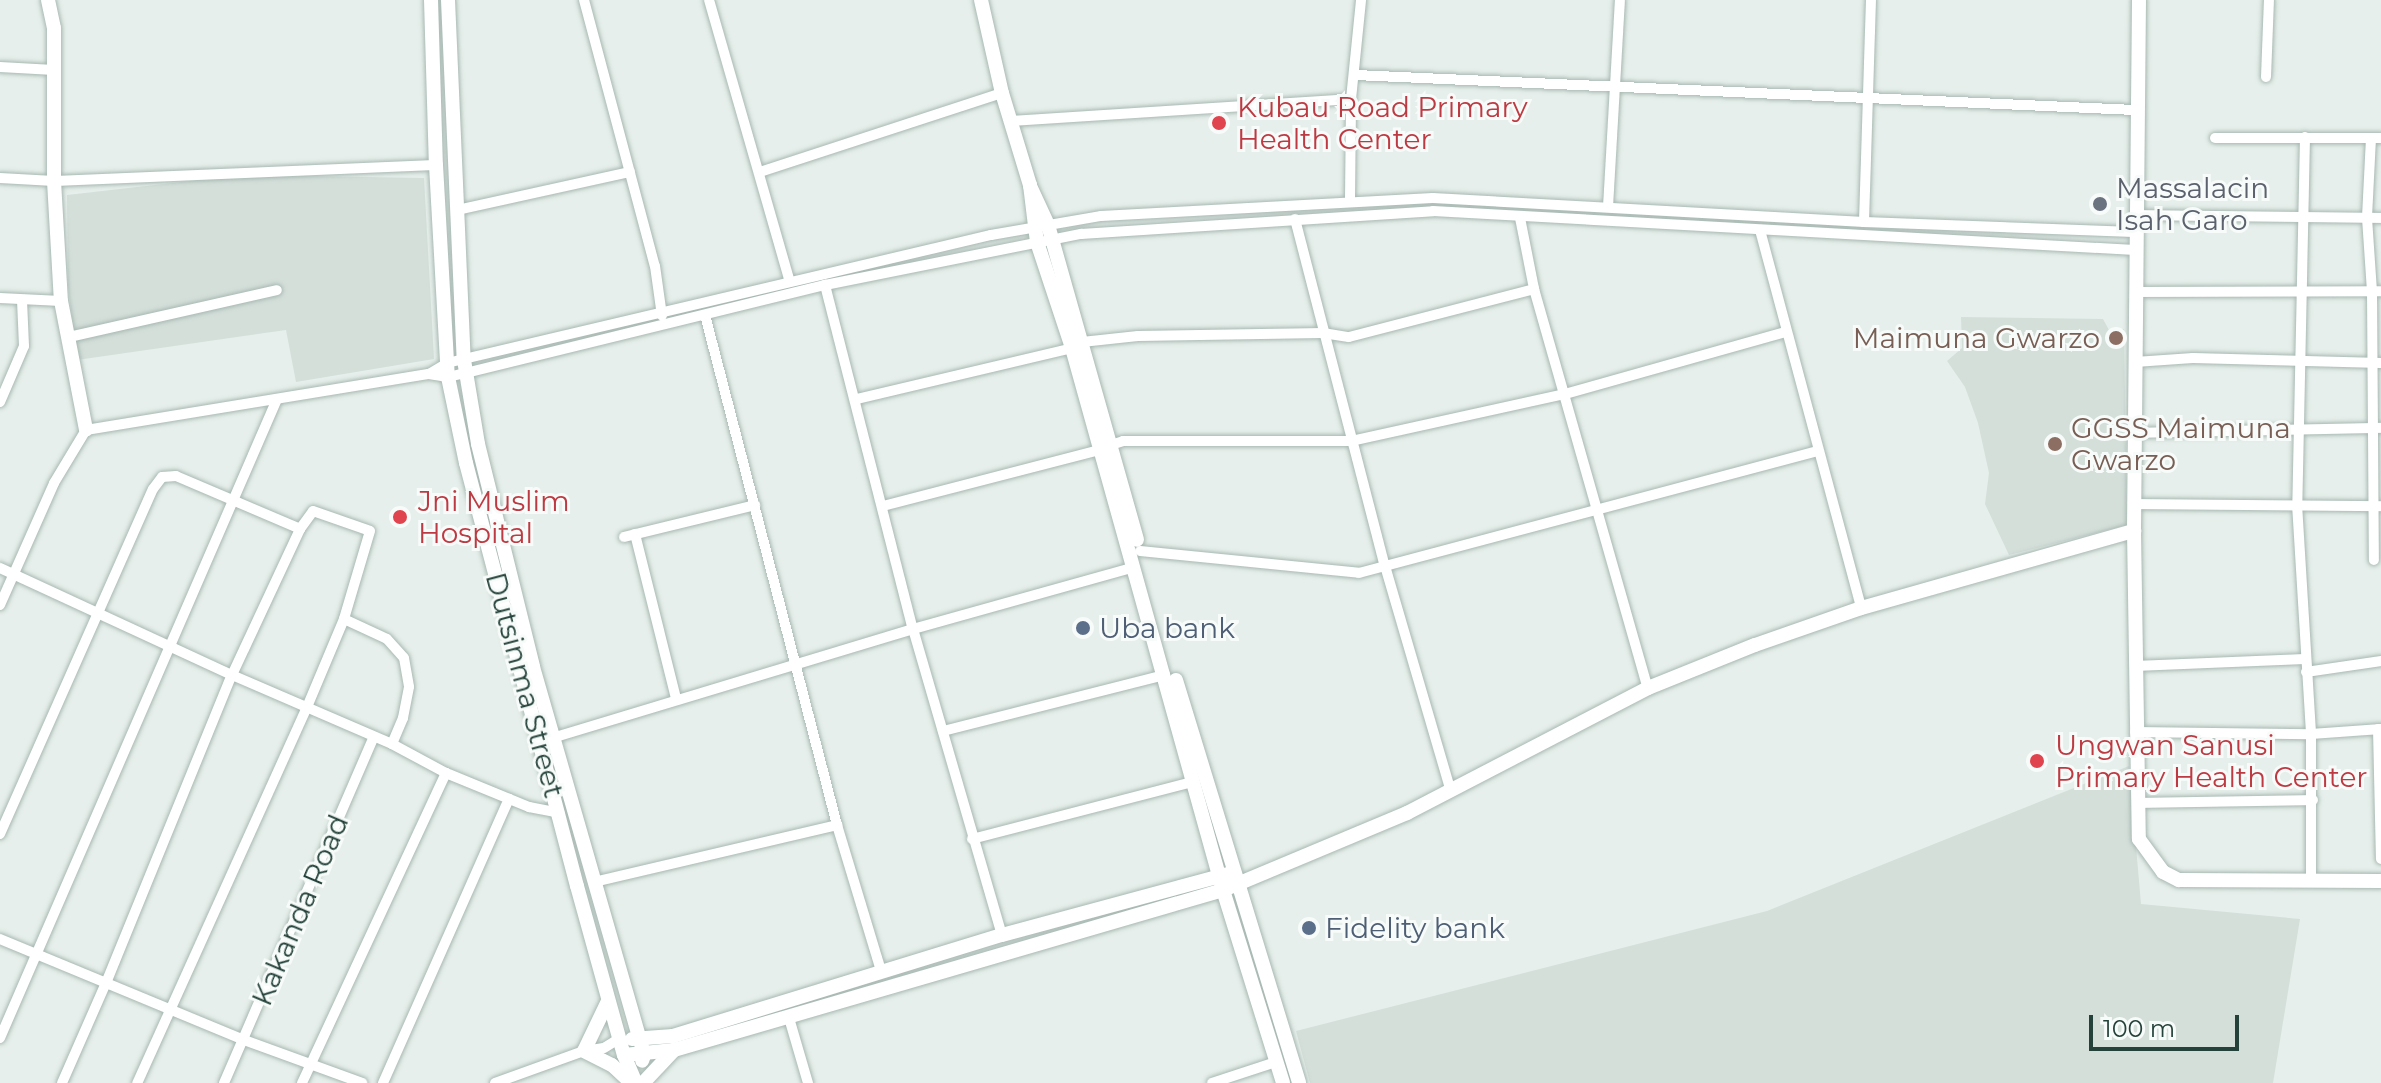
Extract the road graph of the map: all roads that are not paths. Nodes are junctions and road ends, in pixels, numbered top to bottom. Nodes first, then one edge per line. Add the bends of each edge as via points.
1 (48, 0) edge
2 (431, 0) edge
3 (448, 0) edge
4 (584, 0) edge
5 (709, 0) edge
6 (981, 0) edge
7 (1361, 0) edge
8 (1620, 0) edge
9 (1871, 0) edge
10 (2139, 0) edge
11 (2269, 0) edge
12 (0, 67) edge
13 (54, 70) junction
14 (1355, 75) junction
15 (2266, 77) dead end
16 (1617, 85) junction
17 (1002, 93) junction
18 (1351, 99) junction
19 (1866, 100) junction
20 (2136, 110) junction
21 (1012, 121) junction
22 (2305, 137) junction
23 (2215, 138) dead end
24 (2376, 138) edge
25 (436, 165) junction
26 (630, 172) junction
27 (760, 172) junction
28 (0, 178) edge
29 (54, 181) junction
30 (1350, 200) junction
31 (1608, 207) junction
32 (457, 210) junction
33 (1674, 211) junction
34 (2135, 215) junction
35 (1520, 218) junction
36 (2304, 218) junction
37 (2367, 218) junction
38 (2381, 218) edge
39 (1295, 219) junction
40 (1864, 222) junction
41 (1041, 226) junction
42 (1673, 226) junction
43 (1760, 230) junction
44 (2134, 232) junction
45 (1044, 241) junction
46 (2135, 250) junction
47 (790, 282) junction
48 (825, 285) junction
49 (1534, 289) junction
50 (277, 290) dead end
51 (2300, 290) junction
52 (2376, 291) edge
53 (2136, 292) junction
54 (0, 298) edge
55 (22, 300) junction
56 (61, 301) junction
57 (662, 313) junction
58 (705, 315) junction
59 (663, 325) junction
60 (1785, 332) junction
61 (1323, 333) junction
62 (69, 337) junction
63 (1077, 345) junction
64 (2301, 359) junction
65 (2135, 362) junction
66 (2377, 363) edge
67 (465, 366) junction
68 (448, 370) junction
69 (1565, 394) junction
70 (277, 399) junction
71 (857, 399) junction
72 (0, 402) edge
73 (2377, 428) edge
74 (86, 430) junction
75 (2299, 430) junction
76 (2135, 433) junction
77 (1351, 441) junction
78 (1105, 448) junction
79 (1818, 451) junction
80 (233, 499) junction
81 (2136, 504) junction
82 (2297, 504) junction
83 (755, 505) junction
84 (883, 506) junction
85 (2377, 506) edge
86 (1599, 511) junction
87 (300, 529) junction
88 (2134, 531) junction
89 (635, 534) junction
90 (624, 537) dead end
91 (1140, 551) junction
92 (2374, 560) dead end
93 (1385, 566) junction
94 (1135, 567) junction
95 (0, 568) edge
96 (13, 574) junction
97 (0, 605) edge
98 (1861, 608) junction
99 (97, 613) junction
100 (344, 619) junction
101 (913, 629) junction
102 (171, 647) junction
103 (2305, 659) junction
104 (2381, 661) edge
105 (795, 664) junction
106 (2135, 666) junction
107 (2306, 672) junction
108 (232, 675) junction
109 (1165, 675) junction
110 (1648, 688) junction
111 (676, 699) junction
112 (307, 707) junction
113 (2379, 729) edge
114 (943, 731) junction
115 (2135, 732) junction
116 (2311, 734) junction
117 (374, 737) junction
118 (552, 738) junction
119 (392, 744) junction
120 (446, 773) junction
121 (1193, 782) junction
122 (1451, 792) junction
123 (509, 799) junction
124 (2313, 800) junction
125 (2140, 803) junction
126 (559, 813) junction
127 (837, 825) junction
128 (0, 834) edge
129 (972, 839) junction
130 (2381, 859) edge
131 (1230, 877) junction
132 (2381, 881) edge
133 (594, 882) junction
134 (2311, 882) junction
135 (1223, 890) junction
136 (1002, 935) junction
137 (0, 939) edge
138 (38, 955) junction
139 (881, 971) junction
140 (106, 983) junction
141 (608, 1001) junction
142 (173, 1010) junction
143 (632, 1016) junction
144 (789, 1018) junction
145 (0, 1038) edge
146 (620, 1038) junction
147 (639, 1039) junction
148 (244, 1040) junction
149 (674, 1043) junction
150 (604, 1048) junction
151 (584, 1051) junction
152 (624, 1055) junction
153 (644, 1055) junction
154 (1276, 1062) junction
155 (311, 1065) junction
156 (637, 1081) edge
157 (62, 1083) edge
158 (137, 1083) edge
159 (224, 1083) edge
160 (302, 1083) edge
161 (362, 1083) edge
162 (383, 1083) edge
163 (495, 1083) edge
164 (808, 1083) edge
165 (1212, 1083) edge
166 (1283, 1083) edge
167 (1299, 1083) edge

1 - 13 street
2 - 25 street, Dutsinma Street
3 - 32 street, Dutsinma Street
4 - 26 street
5 - 27 street
6 - 17 street
7 - 14 street
8 - 16 street
9 - 19 street
10 - 20 street
11 - 15 street
12 - 13 street
13 - 29 street
14 - 16 street
14 - 18 street
16 - 19 street
16 - 31 street
17 - 21 street
17 - 27 street
18 - 21 street
18 - 30 street
19 - 20 street
19 - 40 street
20 - 34 street
21 - 41 street
22 - 23 street
22 - 24 street
22 - 36 street
24 - 37 street
25 - 29 street
25 - 68 street, Dutsinma Street
26 - 32 street
26 - 57 street
27 - 47 street
28 - 29 street
29 - 56 street
30 - 31 street via 1433,198
30 - 41 street via 1101,216
31 - 33 street
32 - 67 street, Dutsinma Street
33 - 40 street
33 - 42 street
34 - 36 street
34 - 44 street
35 - 39 street via 1433,211
35 - 42 street
35 - 49 street
36 - 37 street
36 - 51 street
37 - 38 street
37 - 52 street
39 - 45 street via 1103,231
39 - 61 street
40 - 44 street
41 - 45 street
41 - 47 street
42 - 43 street
43 - 46 street
43 - 60 street
44 - 46 street
45 - 48 street
45 - 63 street
46 - 53 street
47 - 57 street
48 - 58 street
48 - 71 street
49 - 61 street via 1349,337
49 - 69 street
50 - 62 street
51 - 52 street
51 - 53 street
51 - 64 street
52 - 66 street
53 - 65 street
54 - 55 street
55 - 56 street
55 - 72 street via 24,346
56 - 62 street
57 - 59 street
57 - 67 street
58 - 59 street
58 - 83 street
59 - 67 street
60 - 69 street
60 - 79 street
61 - 63 street via 1138,336
61 - 77 street
62 - 74 street
63 - 71 street
63 - 78 street
64 - 65 street
64 - 66 street
64 - 75 street
65 - 76 street
66 - 73 street
67 - 68 street
67 - 118 street, Dutsinma Street via 478,444
68 - 70 street
68 - 126 street, Dutsinma Street via 466,463
69 - 77 street
69 - 86 street
70 - 74 street
70 - 80 street
71 - 84 street
73 - 75 street
73 - 85 street
74 - 96 street via 54,483
75 - 76 street
75 - 82 street
76 - 81 street
77 - 78 street via 1123,441
77 - 93 street
78 - 84 street
78 - 91 street
78 - 94 street
79 - 86 street
79 - 98 street
80 - 87 street
80 - 99 street via 176,476 162,477
80 - 102 street
81 - 82 street
81 - 88 street
82 - 85 street
82 - 103 street
83 - 89 street
83 - 105 street
84 - 101 street
85 - 92 street
86 - 93 street
86 - 110 street
87 - 100 street via 313,511 370,531
87 - 108 street
88 - 98 street
88 - 106 street
89 - 90 street
89 - 111 street
91 - 93 street via 1306,570 1359,573
91 - 131 street
93 - 122 street
94 - 101 street
94 - 109 street
95 - 96 street
96 - 97 street
96 - 99 street
98 - 110 street
99 - 102 street
99 - 128 street
100 - 112 street
100 - 119 street via 387,639 404,658 409,687
101 - 105 street
101 - 114 street
102 - 108 street
102 - 138 street
103 - 106 street
103 - 107 street
104 - 107 street
105 - 111 street
105 - 127 street
106 - 115 street
107 - 116 street
108 - 112 street
108 - 140 street
109 - 114 street
109 - 121 street
110 - 122 street
111 - 118 street
112 - 117 street
112 - 142 street
113 - 116 street
113 - 130 street
114 - 129 street
115 - 116 street
115 - 125 street
116 - 124 street
117 - 119 street
117 - 148 street, Kakanda Road
118 - 133 street, Dutsinma Street
119 - 120 street
120 - 123 street
120 - 155 street
121 - 129 street
121 - 131 street
122 - 131 street via 1260,872
123 - 126 street
123 - 162 street
124 - 125 street
124 - 134 street
125 - 134 street via 2139,839 2163,872 2179,880
126 - 141 street, Dutsinma Street
127 - 133 street
127 - 139 street
129 - 136 street
131 - 135 street
131 - 136 street
131 - 167 street
132 - 134 street
133 - 143 street, Dutsinma Street
135 - 144 street
135 - 154 street
136 - 139 street
137 - 138 street
138 - 140 street
138 - 145 street
139 - 149 street
140 - 142 street
140 - 157 street
141 - 146 street, Dutsinma Street
141 - 151 street
142 - 148 street
142 - 158 street
143 - 147 street, Dutsinma Street
143 - 149 street
144 - 149 street
144 - 164 street
146 - 147 street
146 - 150 street
146 - 152 street, Dutsinma Street
147 - 149 street
147 - 153 street, Dutsinma Street
148 - 155 street
148 - 159 street, Kakanda Road
149 - 153 street
149 - 156 street
150 - 151 street
150 - 152 street
151 - 156 street
151 - 163 street
152 - 153 street
152 - 156 street, Dutsinma Street
153 - 156 street
154 - 165 street
154 - 166 street
155 - 160 street
155 - 161 street

